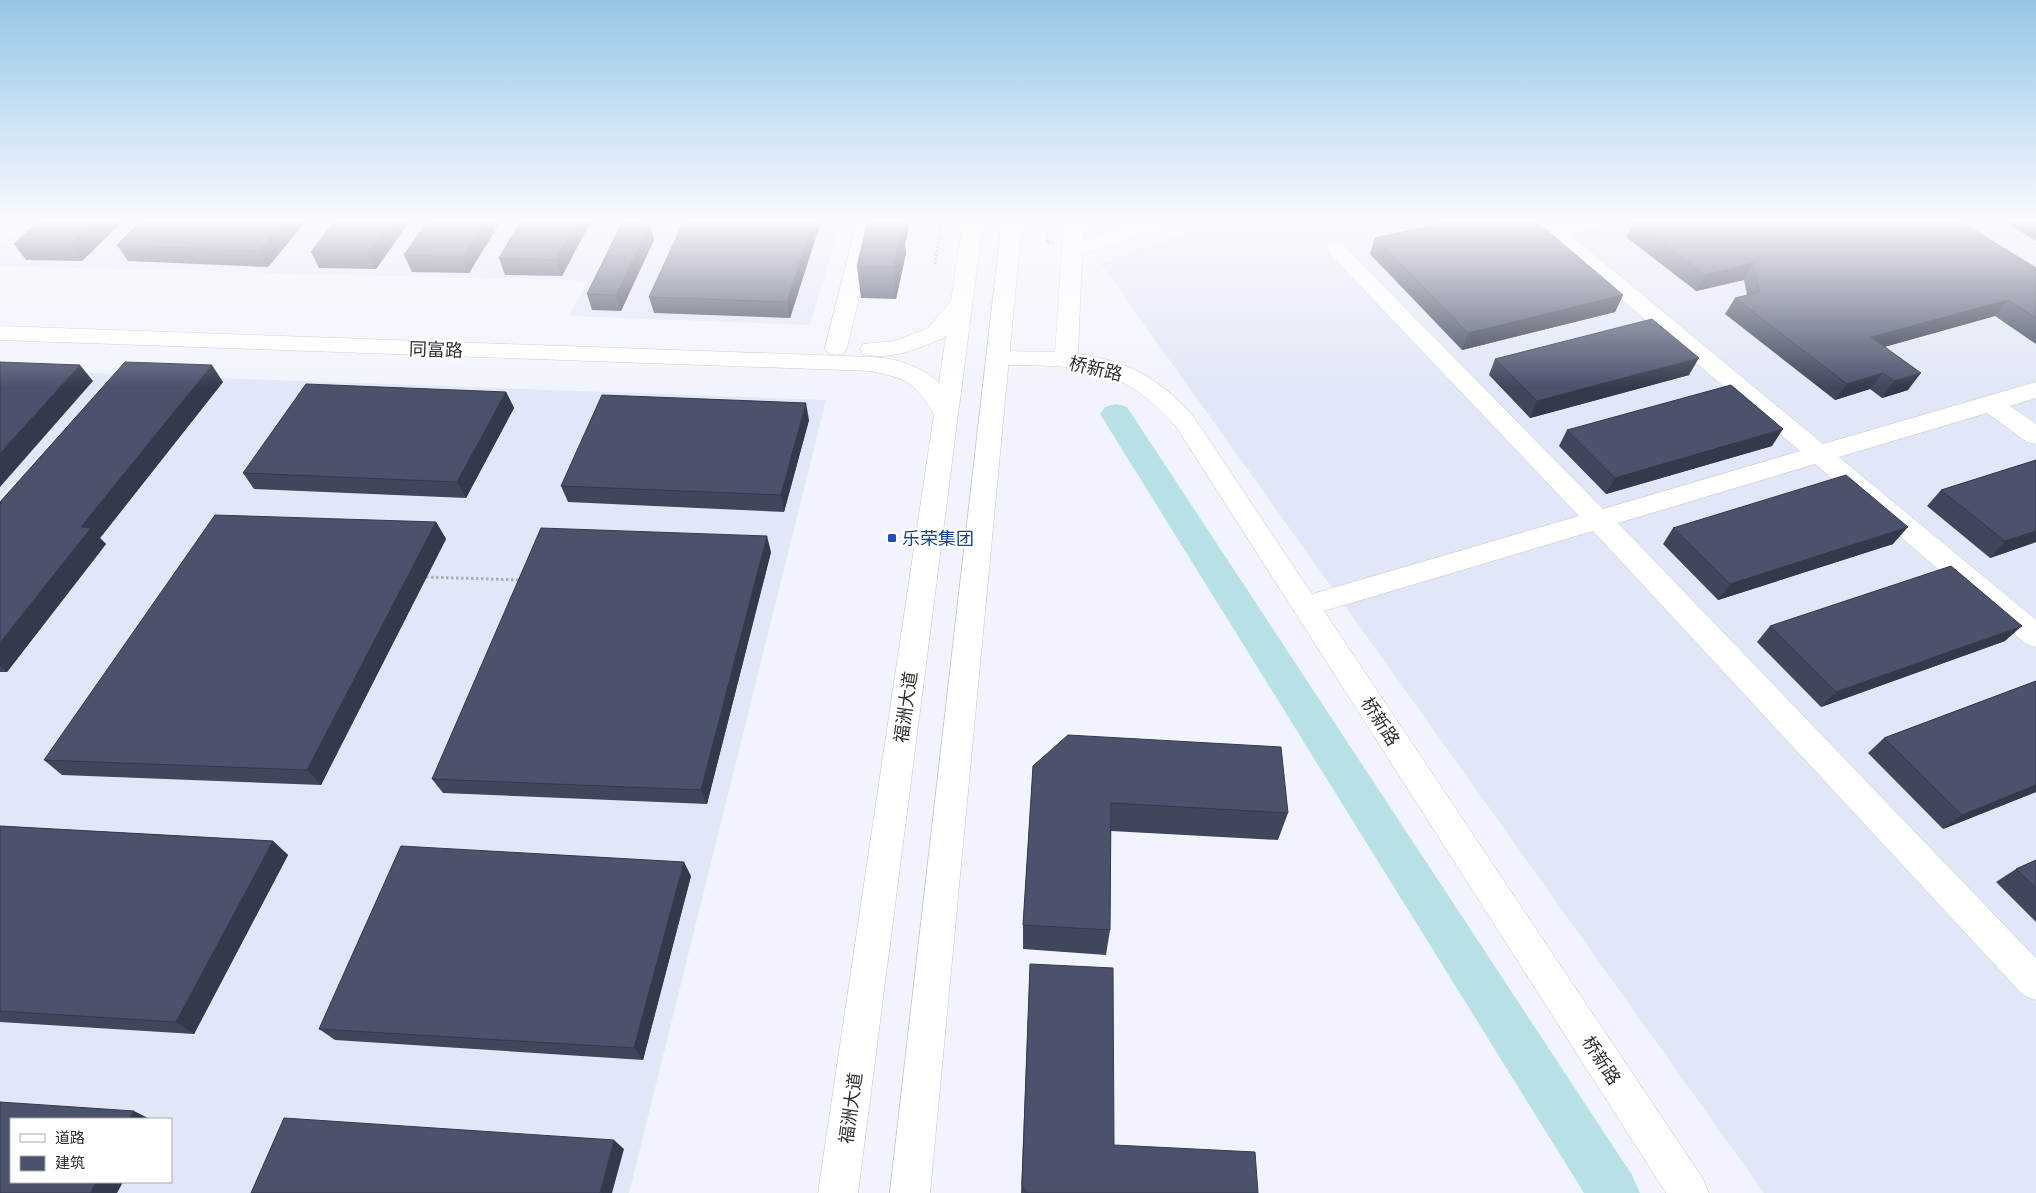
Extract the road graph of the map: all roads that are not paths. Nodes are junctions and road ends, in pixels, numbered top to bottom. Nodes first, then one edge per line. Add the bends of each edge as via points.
1 (853, 277) edge
2 (965, 277) edge
3 (1006, 277) edge
4 (1072, 277) edge
5 (1363, 277) edge
6 (1608, 277) edge
7 (961, 303) junction
8 (0, 324) edge
9 (0, 332) edge
10 (836, 348) junction
11 (871, 356) junction
12 (998, 358) junction
13 (1066, 360) junction
14 (2036, 390) edge
15 (1991, 404) junction
16 (945, 412) junction
17 (2036, 436) edge
18 (1819, 455) junction
19 (1599, 520) junction
20 (1306, 606) junction
21 (2036, 636) edge
22 (2036, 983) edge
23 (838, 1193) edge
24 (910, 1193) edge
25 (1690, 1193) edge

1 - 10 street
2 - 7 street, 福洲大道
3 - 12 street
4 - 13 street
5 - 19 street
6 - 18 street
7 - 11 street via 936,333
7 - 16 street, 福洲大道
8 - 10 street, 同富路
9 - 11 street, 同富路 via 316,346
10 - 11 street, 同富路
11 - 16 street via 929,386
12 - 13 street, 桥新路
12 - 24 street
13 - 20 street, 桥新路 via 1109,368 1136,379 1165,400 1185,422
14 - 15 street
15 - 17 street
15 - 18 street
16 - 23 street, 福洲大道
18 - 19 street
18 - 21 street
19 - 20 street
19 - 22 street
20 - 25 street, 桥新路

